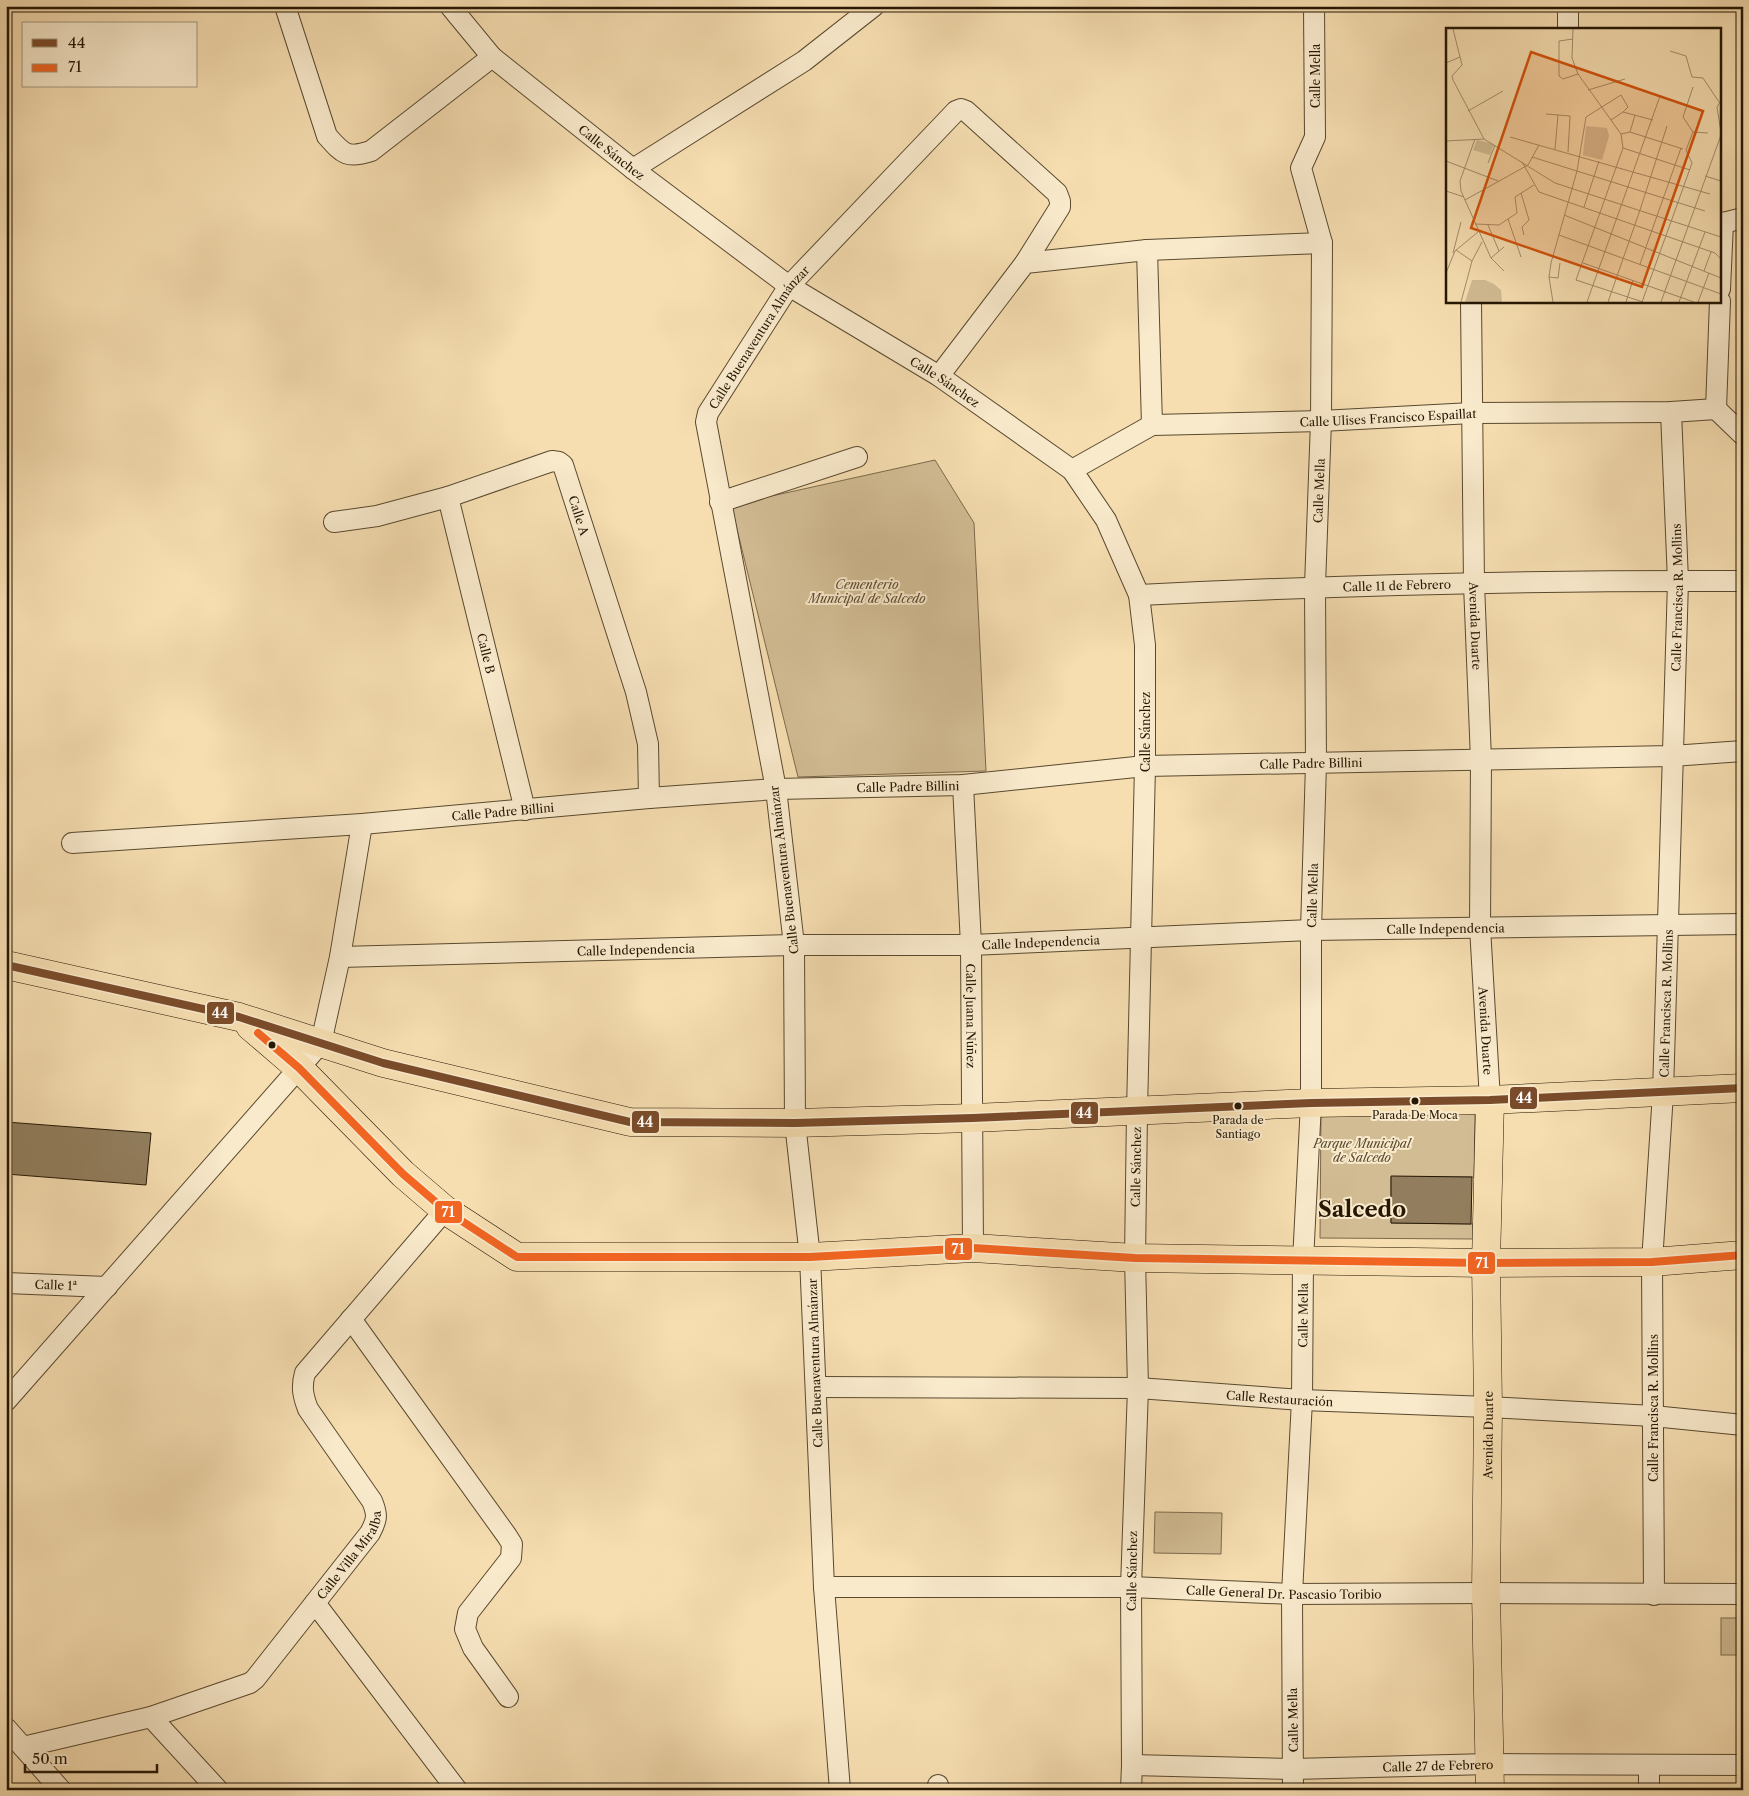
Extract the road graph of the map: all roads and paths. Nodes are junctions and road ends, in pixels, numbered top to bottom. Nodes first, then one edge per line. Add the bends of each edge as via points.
1 (285, 6) edge
2 (450, 6) edge
3 (874, 6) edge
4 (1314, 6) edge
5 (1568, 6) edge
6 (1568, 28) edge
7 (492, 57) junction
8 (633, 169) junction
9 (1743, 218) edge
10 (1722, 223) edge
11 (1322, 243) junction
12 (1147, 250) junction
13 (1025, 263) junction
14 (789, 286) junction
15 (1471, 302) edge
16 (1720, 302) edge
17 (939, 376) junction
18 (1716, 409) junction
19 (1671, 412) junction
20 (1472, 413) junction
21 (1321, 421) junction
22 (1152, 425) junction
23 (1743, 435) edge
24 (857, 457) dead end
25 (1072, 470) junction
26 (448, 496) junction
27 (720, 502) junction
28 (334, 522) dead end
29 (1678, 581) junction
30 (1743, 581) edge
31 (1474, 584) junction
32 (1315, 586) junction
33 (1139, 595) junction
34 (1743, 751) edge
35 (1672, 756) junction
36 (1481, 760) junction
37 (1316, 764) junction
38 (1145, 766) junction
39 (963, 785) junction
40 (776, 789) junction
41 (649, 798) junction
42 (525, 810) junction
43 (362, 824) junction
44 (72, 843) dead end
45 (1743, 924) edge
46 (1669, 925) junction
47 (1480, 927) junction
48 (1312, 930) junction
49 (1142, 938) junction
50 (794, 944) junction
51 (970, 946) junction
52 (340, 956) junction
53 (6, 965) edge
54 (239, 1017) junction
55 (321, 1043) junction
56 (299, 1068) junction
57 (1743, 1088) edge
58 (1663, 1093) junction
59 (1490, 1100) junction
60 (1311, 1103) junction
61 (1137, 1112) junction
62 (973, 1118) junction
63 (795, 1123) junction
64 (445, 1210) junction
65 (973, 1248) junction
66 (1743, 1255) edge
67 (810, 1257) junction
68 (1135, 1258) junction
69 (1303, 1261) junction
70 (1652, 1262) junction
71 (1486, 1263) junction
72 (6, 1283) edge
73 (107, 1287) junction
74 (351, 1320) junction
75 (816, 1387) junction
76 (1138, 1388) junction
77 (1302, 1400) junction
78 (6, 1401) edge
79 (1488, 1407) junction
80 (1653, 1416) junction
81 (1743, 1425) edge
82 (824, 1587) junction
83 (1131, 1587) junction
84 (1486, 1593) junction
85 (1292, 1594) junction
86 (1743, 1594) edge
87 (1654, 1595) junction
88 (315, 1603) junction
89 (508, 1697) dead end
90 (151, 1717) junction
91 (6, 1728) edge
92 (23, 1747) junction
93 (1132, 1765) junction
94 (1649, 1765) junction
95 (1743, 1765) edge
96 (1294, 1769) junction
97 (1489, 1777) edge
98 (61, 1790) edge
99 (218, 1790) edge
100 (457, 1790) edge
101 (840, 1790) edge
102 (1131, 1790) edge
103 (1293, 1790) edge
104 (1649, 1790) edge

1 - 7 street via 327,136 341,152 357,155 371,150
2 - 7 street, Calle Sánchez
3 - 8 street via 804,61
4 - 11 street, Calle Mella via 1315,137 1301,168
5 - 6 street
7 - 8 street, Calle Sánchez
8 - 14 street, Calle Sánchez
9 - 10 street
11 - 12 street
11 - 21 street, Calle Mella
12 - 13 street
12 - 22 street
13 - 14 street, Calle Buenaventura Almánzar via 1060,207 1060,201 1056,192 961,109
13 - 17 street
14 - 17 street, Calle Sánchez
14 - 27 street, Calle Buenaventura Almánzar via 708,413 707,432
15 - 20 street, Avenida Duarte
16 - 18 street
17 - 25 street, Calle Sánchez
18 - 19 street, Calle Ulises Francisco Espaillat
18 - 23 street
19 - 20 street, Calle Ulises Francisco Espaillat
19 - 29 street, Calle Francisca R. Mollins
20 - 21 street, Calle Ulises Francisco Espaillat
20 - 31 street, Avenida Duarte
21 - 22 street, Calle Ulises Francisco Espaillat
21 - 32 street, Calle Mella
22 - 25 street, Calle Ulises Francisco Espaillat
24 - 27 street
25 - 33 street, Calle Sánchez via 1106,520
26 - 28 street, Calle A via 377,516
26 - 41 street, Calle A via 552,461 563,465 636,692 648,744
26 - 42 street, Calle B
27 - 40 street, Calle Buenaventura Almánzar
29 - 30 street, Calle 11 de Febrero
29 - 31 street, Calle 11 de Febrero
29 - 35 street, Calle Francisca R. Mollins
31 - 32 street, Calle 11 de Febrero
31 - 36 street, Avenida Duarte
32 - 33 street, Calle 11 de Febrero
32 - 37 street, Calle Mella
33 - 38 street, Calle Sánchez via 1145,645
34 - 35 street, Calle Padre Billini
35 - 36 street, Calle Padre Billini
35 - 46 street, Calle Francisca R. Mollins
36 - 37 street, Calle Padre Billini
36 - 47 street, Avenida Duarte
37 - 38 street, Calle Padre Billini
37 - 48 street, Calle Mella
38 - 39 street, Calle Padre Billini
38 - 49 street, Calle Sánchez
39 - 40 street, Calle Padre Billini
39 - 51 street, Calle Juana Núñez
40 - 41 street, Calle Padre Billini
40 - 50 street, Calle Buenaventura Almánzar
41 - 42 street, Calle Padre Billini
42 - 43 street, Calle Padre Billini
43 - 44 street, Calle Padre Billini
43 - 52 street
45 - 46 street, Calle Independencia
46 - 47 street, Calle Independencia
46 - 58 street, Calle Francisca R. Mollins
47 - 48 street, Calle Independencia
47 - 59 street, Avenida Duarte
48 - 49 street, Calle Independencia
48 - 60 street, Calle Mella
49 - 51 street, Calle Independencia
49 - 61 street, Calle Sánchez
50 - 51 street, Calle Independencia
50 - 52 street, Calle Independencia
50 - 63 street, Calle Buenaventura Almánzar
51 - 62 street, Calle Juana Núñez
52 - 55 street
53 - 54 main road
54 - 55 main road
54 - 56 main road
55 - 56 street
55 - 63 main road via 383,1063 630,1122
56 - 64 main road via 403,1174
56 - 73 street
57 - 58 main road
58 - 59 main road
58 - 70 street, Calle Francisca R. Mollins
59 - 60 main road
59 - 71 main road, Avenida Duarte
60 - 61 main road
60 - 69 street, Calle Mella
61 - 62 main road
61 - 68 street, Calle Sánchez
62 - 63 main road
62 - 65 street, Calle Juana Núñez
63 - 67 street, Calle Buenaventura Almánzar
64 - 67 main road via 516,1257
64 - 74 street, Calle Villa Miralba
65 - 67 main road
65 - 68 main road
66 - 70 main road
67 - 75 street, Calle Buenaventura Almánzar
68 - 69 main road
68 - 76 street, Calle Sánchez
69 - 71 main road
69 - 77 street, Calle Mella
70 - 71 main road
70 - 80 street, Calle Francisca R. Mollins
71 - 79 main road, Avenida Duarte
72 - 73 street, Calle 1ª
73 - 78 street
74 - 88 street, Calle Villa Miralba via 305,1373 302,1393 308,1409 372,1501 378,1515 370,1533
74 - 89 street via 512,1544 511,1558 468,1613 465,1629 473,1648
75 - 76 street, Calle Restauración
75 - 82 street, Calle Buenaventura Almánzar
76 - 77 street, Calle Restauración
76 - 83 street, Calle Sánchez
77 - 79 street, Calle Restauración
77 - 85 street, Calle Mella
79 - 80 street, Calle Restauración
79 - 84 main road, Avenida Duarte
80 - 81 street, Calle Restauración
80 - 87 street, Calle Francisca R. Mollins
82 - 83 street, Calle General Dr. Pascasio Toribio
82 - 101 street, Calle Buenaventura Almánzar
83 - 85 street, Calle General Dr. Pascasio Toribio
83 - 93 street, Calle Sánchez
84 - 85 street, Calle General Dr. Pascasio Toribio
84 - 87 street, Calle General Dr. Pascasio Toribio
84 - 97 main road, Avenida Duarte
85 - 96 street, Calle Mella
86 - 87 street, Calle General Dr. Pascasio Toribio
88 - 90 street, Calle Villa Miralba via 250,1684
88 - 100 street
90 - 92 street, Calle Villa Miralba
90 - 99 street
91 - 92 street
92 - 98 street
93 - 96 street, Calle 27 de Febrero
93 - 102 street, Calle Sánchez
94 - 95 street, Calle 27 de Febrero
94 - 97 street, Calle 27 de Febrero
94 - 104 street
96 - 97 street, Calle 27 de Febrero
96 - 103 street, Calle Mella

